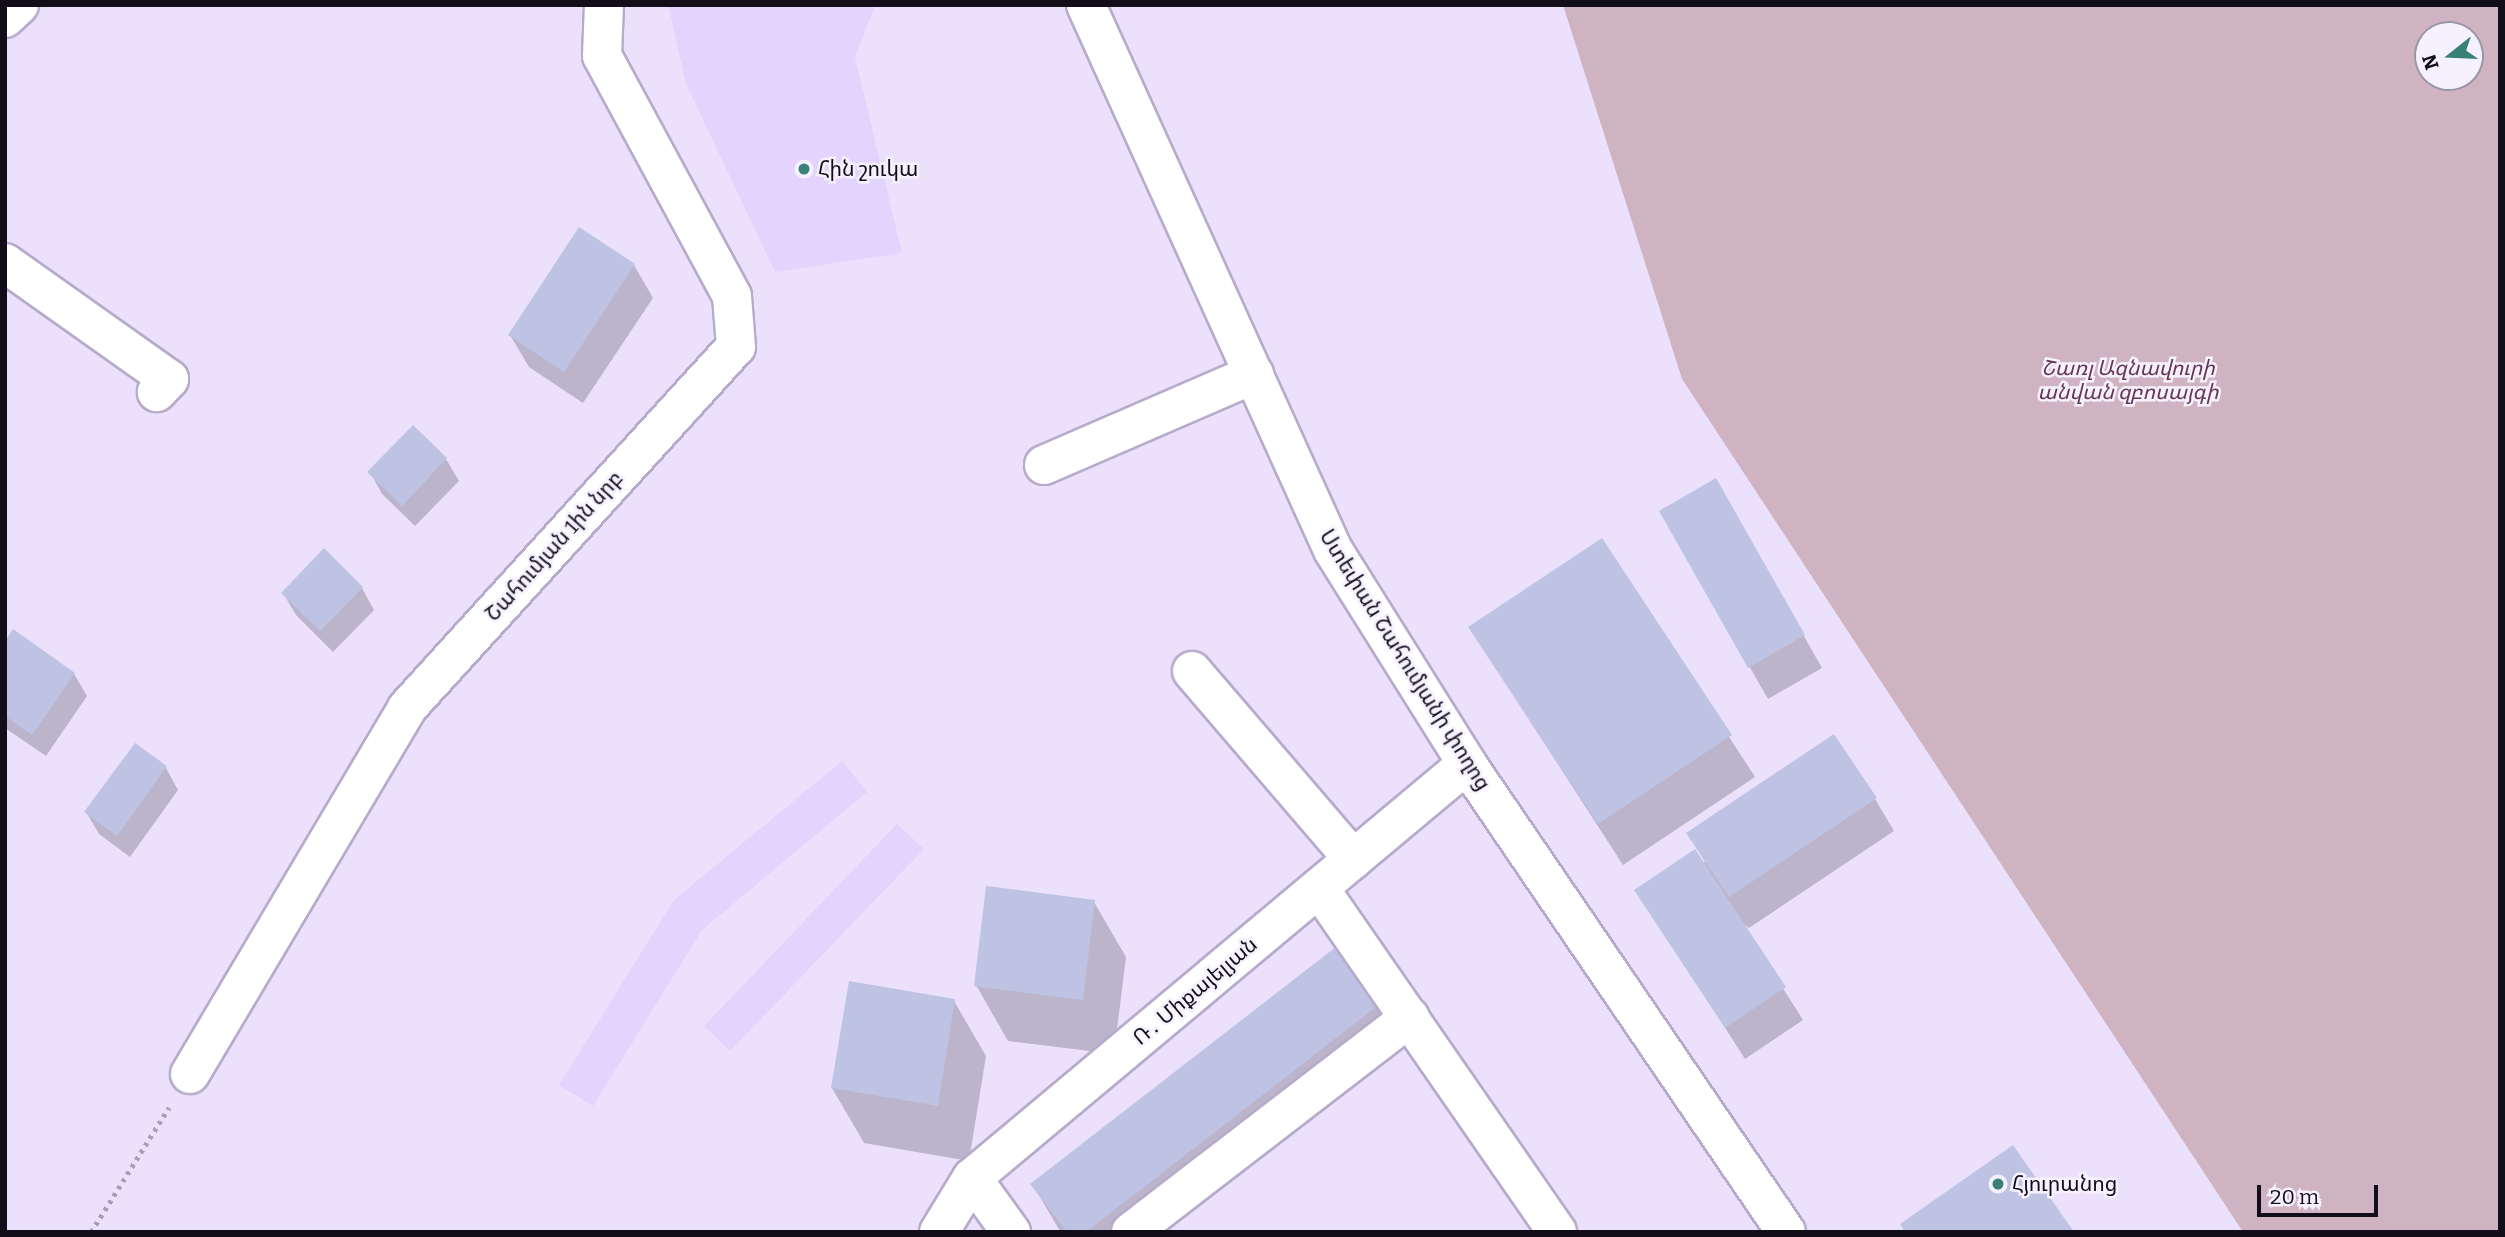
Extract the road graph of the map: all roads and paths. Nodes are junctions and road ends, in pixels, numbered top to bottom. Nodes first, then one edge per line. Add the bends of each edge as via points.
1 (19, 5) edge
2 (604, 5) edge
3 (1086, 5) edge
4 (5, 18) edge
5 (5, 263) edge
6 (1254, 374) junction
7 (157, 392) dead end
8 (1044, 465) dead end
9 (1192, 671) dead end
10 (1467, 764) junction
11 (1353, 859) junction
12 (1319, 888) junction
13 (1410, 1017) junction
14 (190, 1074) joint
15 (972, 1178) junction
16 (1555, 1231) edge
17 (91, 1232) edge
18 (939, 1232) edge
19 (1011, 1232) edge
20 (1131, 1232) edge
21 (1786, 1232) edge

1 - 4 street
2 - 14 street, Շահումյան 1ին նրբ via 602,56 732,296 736,346 407,708
3 - 6 street, Ստեփան Շահումյանի փողոց
5 - 7 street via 169,379
6 - 8 street
6 - 10 street, Ստեփան Շահումյանի փողոց via 1334,550
9 - 11 street
10 - 11 street, Ռ․ Միքայելյան
10 - 21 street, Ստեփան Շահումյանի փողոց
11 - 12 street, Ռ․ Միքայելյան
12 - 13 street
12 - 15 street, Ռ․ Միքայելյան
13 - 16 street
13 - 20 street
14 - 17 path
15 - 18 street, Ռ․ Միքայելյան
15 - 19 street

